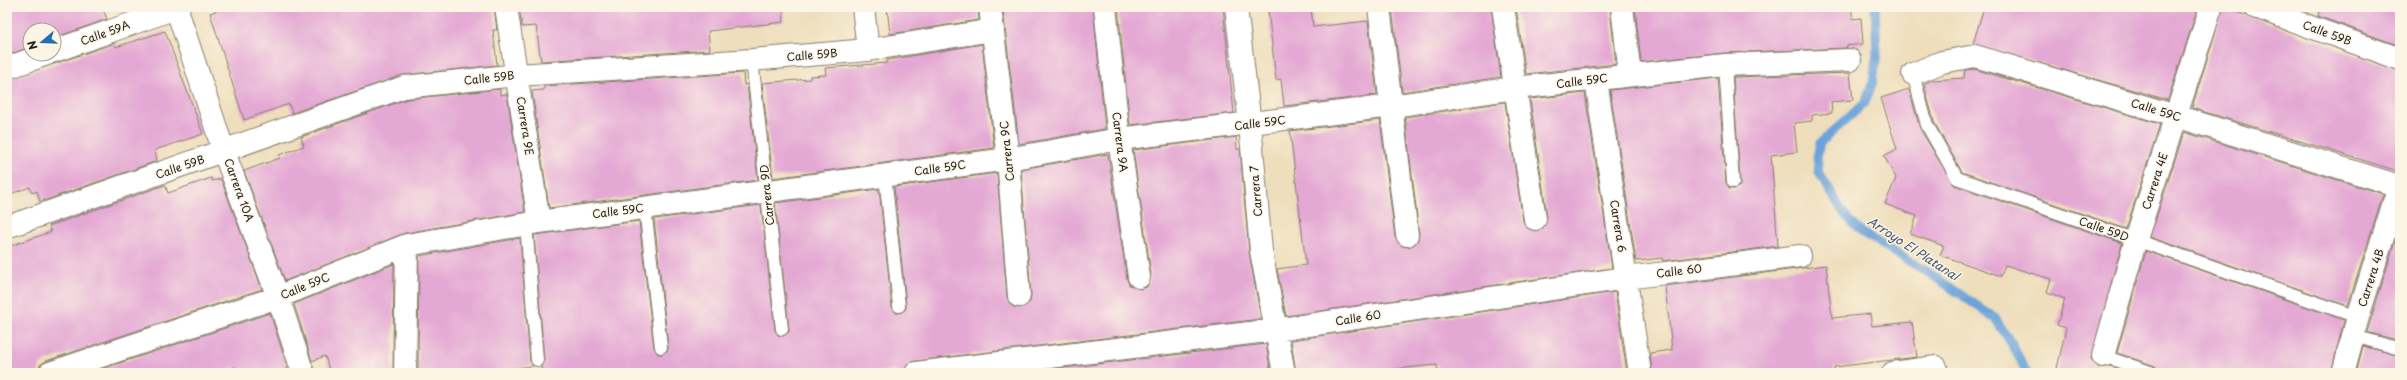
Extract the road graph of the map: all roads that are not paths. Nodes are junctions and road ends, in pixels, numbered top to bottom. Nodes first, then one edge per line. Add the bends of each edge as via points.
1 (177, 7) edge
2 (506, 7) edge
3 (863, 7) edge
4 (990, 7) edge
5 (1105, 7) edge
6 (1236, 7) edge
7 (1379, 7) edge
8 (1503, 7) edge
9 (1622, 7) edge
10 (2211, 7) edge
11 (2255, 7) edge
12 (993, 30) junction
13 (62, 48) edge
14 (868, 50) junction
15 (2400, 59) edge
16 (752, 60) junction
17 (1850, 60) dead end
18 (24, 62) edge
19 (1725, 65) junction
20 (7, 68) edge
21 (1912, 74) joint
22 (517, 75) junction
23 (1630, 75) junction
24 (1596, 80) junction
25 (1515, 88) junction
26 (1392, 106) junction
27 (2176, 116) junction
28 (1250, 124) junction
29 (1119, 139) junction
30 (224, 152) junction
31 (1008, 159) junction
32 (885, 176) junction
33 (1733, 182) dead end
34 (2400, 185) edge
35 (767, 192) junction
36 (645, 208) junction
37 (1535, 219) dead end
38 (533, 223) junction
39 (2394, 225) edge
40 (7, 227) edge
41 (1407, 235) dead end
42 (2136, 240) junction
43 (407, 245) junction
44 (1800, 256) dead end
45 (1139, 277) dead end
46 (1626, 278) junction
47 (1019, 296) dead end
48 (278, 297) junction
49 (899, 306) dead end
50 (2356, 326) junction
51 (782, 329) dead end
52 (1275, 330) junction
53 (661, 347) dead end
54 (2400, 349) edge
55 (2103, 356) joint
56 (537, 360) dead end
57 (1936, 367) dead end
58 (50, 373) edge
59 (302, 373) edge
60 (405, 373) edge
61 (916, 373) edge
62 (1284, 373) edge
63 (1640, 373) edge
64 (1893, 373) edge
65 (2153, 373) edge
66 (2343, 373) edge

1 - 13 street, Calle 59A
1 - 30 street, Carrera 10A
2 - 22 street, Carrera 9E
3 - 14 street
4 - 12 street, Carrera 9C
5 - 29 street, Carrera 9A
6 - 28 street, Carrera 7
7 - 26 street
8 - 25 street
9 - 23 street
10 - 27 street, Carrera 4E
11 - 15 street, Calle 59B
12 - 14 street, Calle 59B
12 - 31 street, Carrera 9C
14 - 16 street, Calle 59B
16 - 22 street, Calle 59B
16 - 35 lane, Carrera 9D
17 - 19 street, Calle 59C
18 - 20 street
19 - 23 street, Calle 59C
19 - 33 lane
21 - 27 street, Calle 59C via 1942,62 1974,56
21 - 42 lane, Calle 59D via 1927,125 1957,178
22 - 30 street, Calle 59B via 404,87
22 - 38 street, Carrera 9E
23 - 24 street, Calle 59C
24 - 25 street, Calle 59C
24 - 46 street, Carrera 6
25 - 26 street, Calle 59C
25 - 37 street
26 - 28 street, Calle 59C
26 - 41 street
27 - 34 street, Calle 59C
27 - 42 street, Carrera 4E
28 - 29 street, Calle 59C
28 - 52 street, Carrera 7 via 1261,252
29 - 31 street, Calle 59C
29 - 45 street, Carrera 9A
30 - 40 street, Calle 59B
30 - 48 street, Carrera 10A
31 - 32 street, Calle 59C
31 - 47 street, Carrera 9C
32 - 35 street, Calle 59C
32 - 49 lane
34 - 39 street, Carrera 4B
35 - 36 street, Calle 59C
35 - 51 lane, Carrera 9D
36 - 38 street, Calle 59C
36 - 53 lane
38 - 43 street, Calle 59C
38 - 56 lane
39 - 50 street, Carrera 4B
42 - 50 lane, Calle 59D
42 - 55 street, Carrera 4E
43 - 48 street, Calle 59C
43 - 60 street
44 - 46 street, Calle 60
46 - 52 street, Calle 60
46 - 63 street, Carrera 6
48 - 58 street, Calle 59C
48 - 59 street, Carrera 10A
50 - 54 lane, Calle 59D
50 - 66 street, Carrera 4B
52 - 61 street, Calle 60
52 - 62 street, Carrera 7
55 - 65 lane
57 - 64 street

